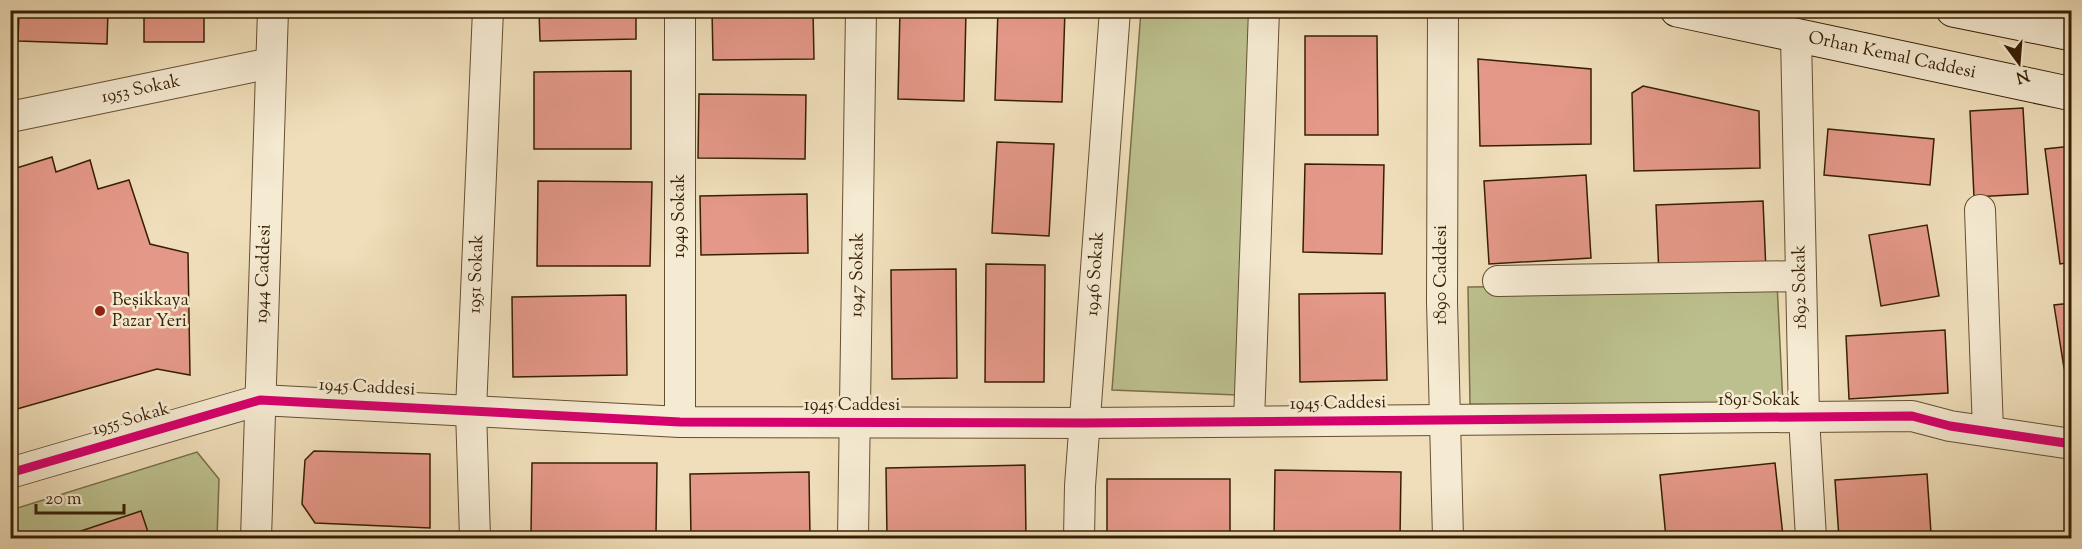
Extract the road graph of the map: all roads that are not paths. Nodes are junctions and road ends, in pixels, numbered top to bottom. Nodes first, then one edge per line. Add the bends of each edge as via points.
1 (273, 10) edge
2 (488, 10) edge
3 (680, 10) edge
4 (861, 10) edge
5 (1115, 10) edge
6 (1264, 10) edge
7 (1443, 10) edge
8 (1677, 10) edge
9 (1973, 13) edge
10 (2072, 34) edge
11 (1796, 36) junction
12 (271, 63) junction
13 (2072, 94) edge
14 (10, 117) edge
15 (1980, 210) dead end
16 (1801, 276) junction
17 (1498, 281) dead end
18 (260, 399) junction
19 (471, 410) junction
20 (1804, 417) junction
21 (1445, 419) junction
22 (1249, 421) junction
23 (680, 422) junction
24 (856, 423) junction
25 (1085, 423) junction
26 (1988, 431) junction
27 (2072, 444) edge
28 (10, 473) edge
29 (256, 538) edge
30 (475, 538) edge
31 (853, 538) edge
32 (1079, 538) edge
33 (1448, 538) edge
34 (1811, 538) edge

1 - 12 street, 1944 Caddesi
2 - 19 street, 1951 Sokak
3 - 23 street, 1949 Sokak
4 - 24 street, 1947 Sokak
5 - 25 street, 1946 Sokak
6 - 22 street
7 - 21 street, 1890 Caddesi
8 - 11 main road, Orhan Kemal Caddesi
9 - 10 main road
11 - 13 main road, Orhan Kemal Caddesi
11 - 16 street, 1892 Sokak
12 - 14 street, 1953 Sokak
12 - 18 street, 1944 Caddesi
15 - 26 street
16 - 17 street
16 - 20 street, 1892 Sokak
18 - 19 street, 1945 Caddesi
18 - 28 street, 1955 Sokak
18 - 29 street, 1944 Caddesi
19 - 23 street, 1945 Caddesi
19 - 30 street, 1951 Sokak
20 - 21 street, 1891 Sokak
20 - 26 street, 1891 Sokak via 1912,416
20 - 34 street, 1892 Sokak
21 - 22 street, 1945 Caddesi
21 - 33 street, 1890 Caddesi
22 - 25 street, 1945 Caddesi
23 - 24 street, 1945 Caddesi
24 - 25 street, 1945 Caddesi
24 - 31 street, 1947 Sokak
25 - 32 street, 1946 Sokak
26 - 27 street, 1891 Sokak

